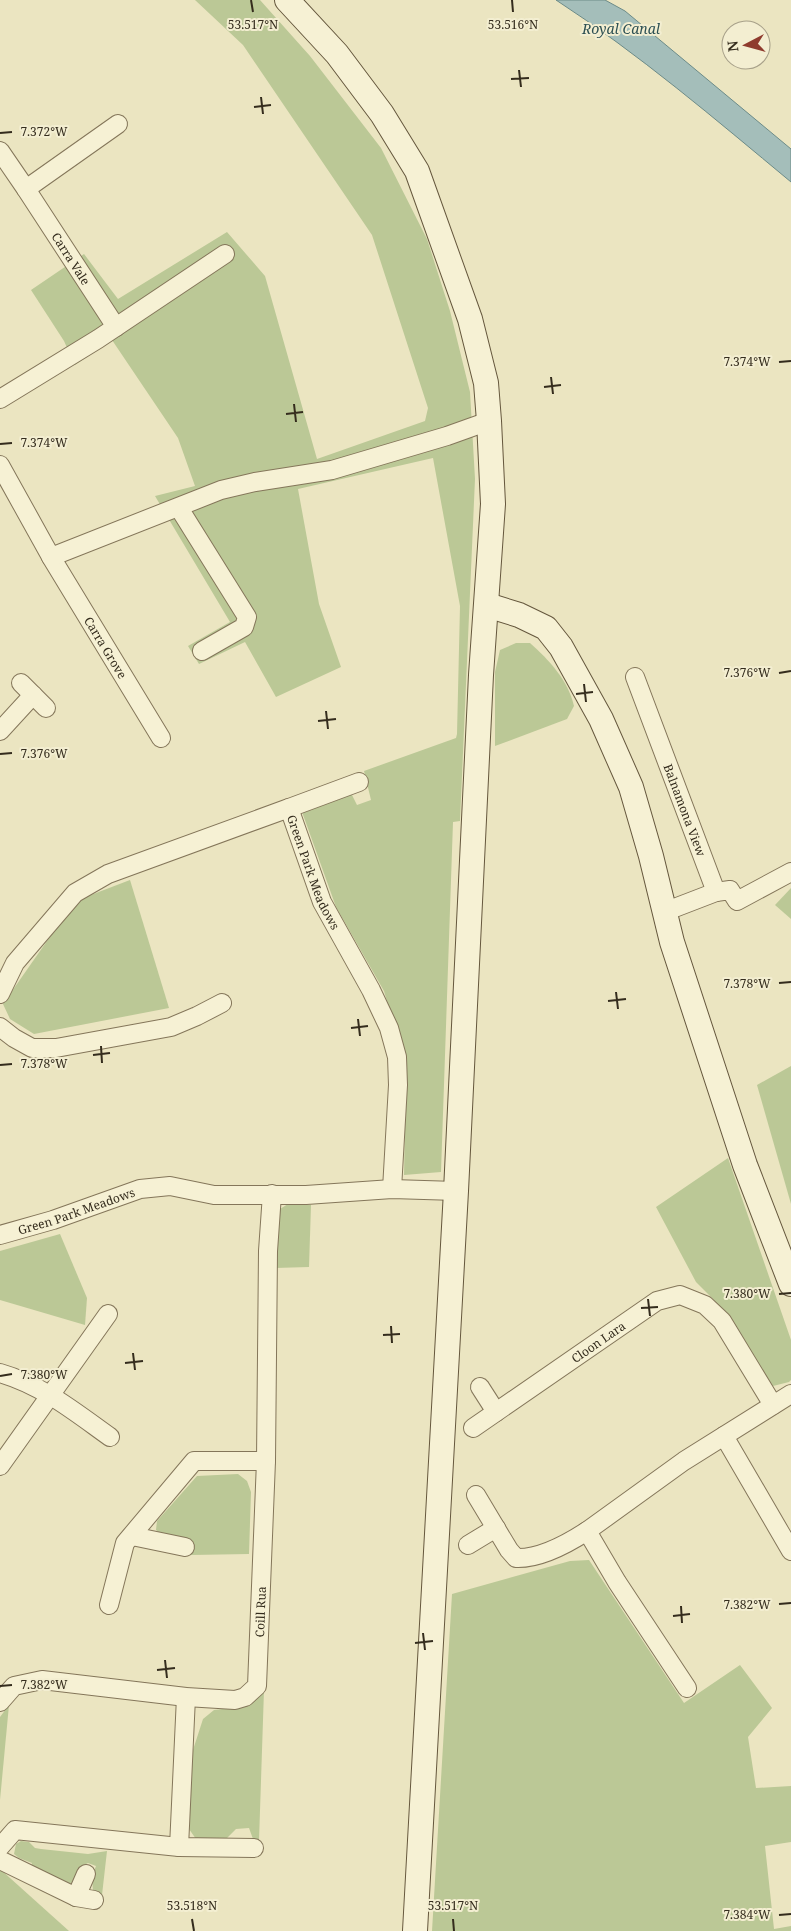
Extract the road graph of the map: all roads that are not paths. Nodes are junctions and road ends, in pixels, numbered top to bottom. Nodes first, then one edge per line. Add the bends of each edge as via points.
1 (287, 0) edge
2 (118, 124) dead end
3 (0, 152) edge
4 (26, 189) junction
5 (225, 254) dead end
6 (116, 327) junction
7 (0, 399) edge
8 (489, 421) junction
9 (0, 465) edge
10 (178, 508) junction
11 (51, 557) junction
12 (487, 605) junction
13 (202, 651) dead end
14 (635, 677) dead end
15 (46, 708) dead end
16 (0, 731) edge
17 (161, 738) dead end
18 (359, 782) dead end
19 (289, 808) junction
20 (791, 872) edge
21 (716, 892) junction
22 (664, 912) junction
23 (0, 994) edge
24 (222, 1003) dead end
25 (0, 1027) edge
26 (392, 1189) junction
27 (456, 1191) junction
28 (272, 1194) junction
29 (0, 1235) edge
30 (791, 1284) edge
31 (108, 1314) dead end
32 (0, 1373) edge
33 (480, 1387) dead end
34 (791, 1394) edge
35 (51, 1395) junction
36 (773, 1405) junction
37 (496, 1412) junction
38 (473, 1428) dead end
39 (724, 1436) junction
40 (110, 1437) dead end
41 (266, 1461) junction
42 (0, 1466) edge
43 (476, 1495) dead end
44 (496, 1528) junction
45 (587, 1531) junction
46 (132, 1536) junction
47 (468, 1545) dead end
48 (184, 1547) dead end
49 (791, 1550) edge
50 (109, 1605) dead end
51 (687, 1688) dead end
52 (186, 1696) junction
53 (0, 1702) edge
54 (246, 1843) dead end
55 (0, 1847) edge
56 (179, 1847) junction
57 (0, 1860) edge
58 (86, 1874) dead end
59 (76, 1897) junction
60 (94, 1900) dead end
61 (415, 1931) edge

1 - 8 main road via 342,62 382,114 417,171 470,319 486,382
2 - 4 street
3 - 4 street, Carra Vale
4 - 6 street, Carra Vale
5 - 6 street
6 - 7 street
8 - 10 street via 332,470 221,490
8 - 12 main road via 493,504
9 - 11 street
10 - 11 street
10 - 13 street via 247,617 244,627
11 - 17 street, Carra Grove
12 - 22 main road via 546,628 561,647 602,719 631,787
12 - 27 main road
14 - 21 street, Balnamona View
15 - 16 street via 27,689
18 - 19 street
19 - 23 street, Green Park Meadows via 108,874 75,893 15,963
19 - 26 street, Green Park Meadows via 322,902 371,990 389,1028 397,1057
20 - 21 street via 737,901 730,890
21 - 22 street
22 - 30 main road via 745,1165
24 - 25 street via 171,1027 56,1048 32,1048
26 - 27 street, Green Park Meadows
26 - 28 street, Green Park Meadows
27 - 61 main road
28 - 29 street, Green Park Meadows via 214,1195 170,1186 140,1189
28 - 41 street, Coill Rua via 268,1251
31 - 35 street
32 - 35 street via 21,1379
33 - 37 street
34 - 36 street
35 - 40 street
35 - 42 street
36 - 37 street, Cloon Lara via 722,1321 705,1306 680,1296 658,1301
36 - 39 street
37 - 38 street, Cloon Lara
39 - 45 street
39 - 49 street
41 - 46 street via 194,1462
41 - 52 street, Coill Rua via 256,1686 245,1697 235,1700
43 - 44 street
44 - 45 street via 516,1558 528,1558 555,1548
44 - 47 street
45 - 51 street
46 - 48 street
46 - 50 street via 126,1543
52 - 53 street, Coill Rua via 42,1680 14,1686
52 - 56 street
54 - 56 street
55 - 56 street via 15,1830
57 - 59 street
58 - 59 street
59 - 60 street

